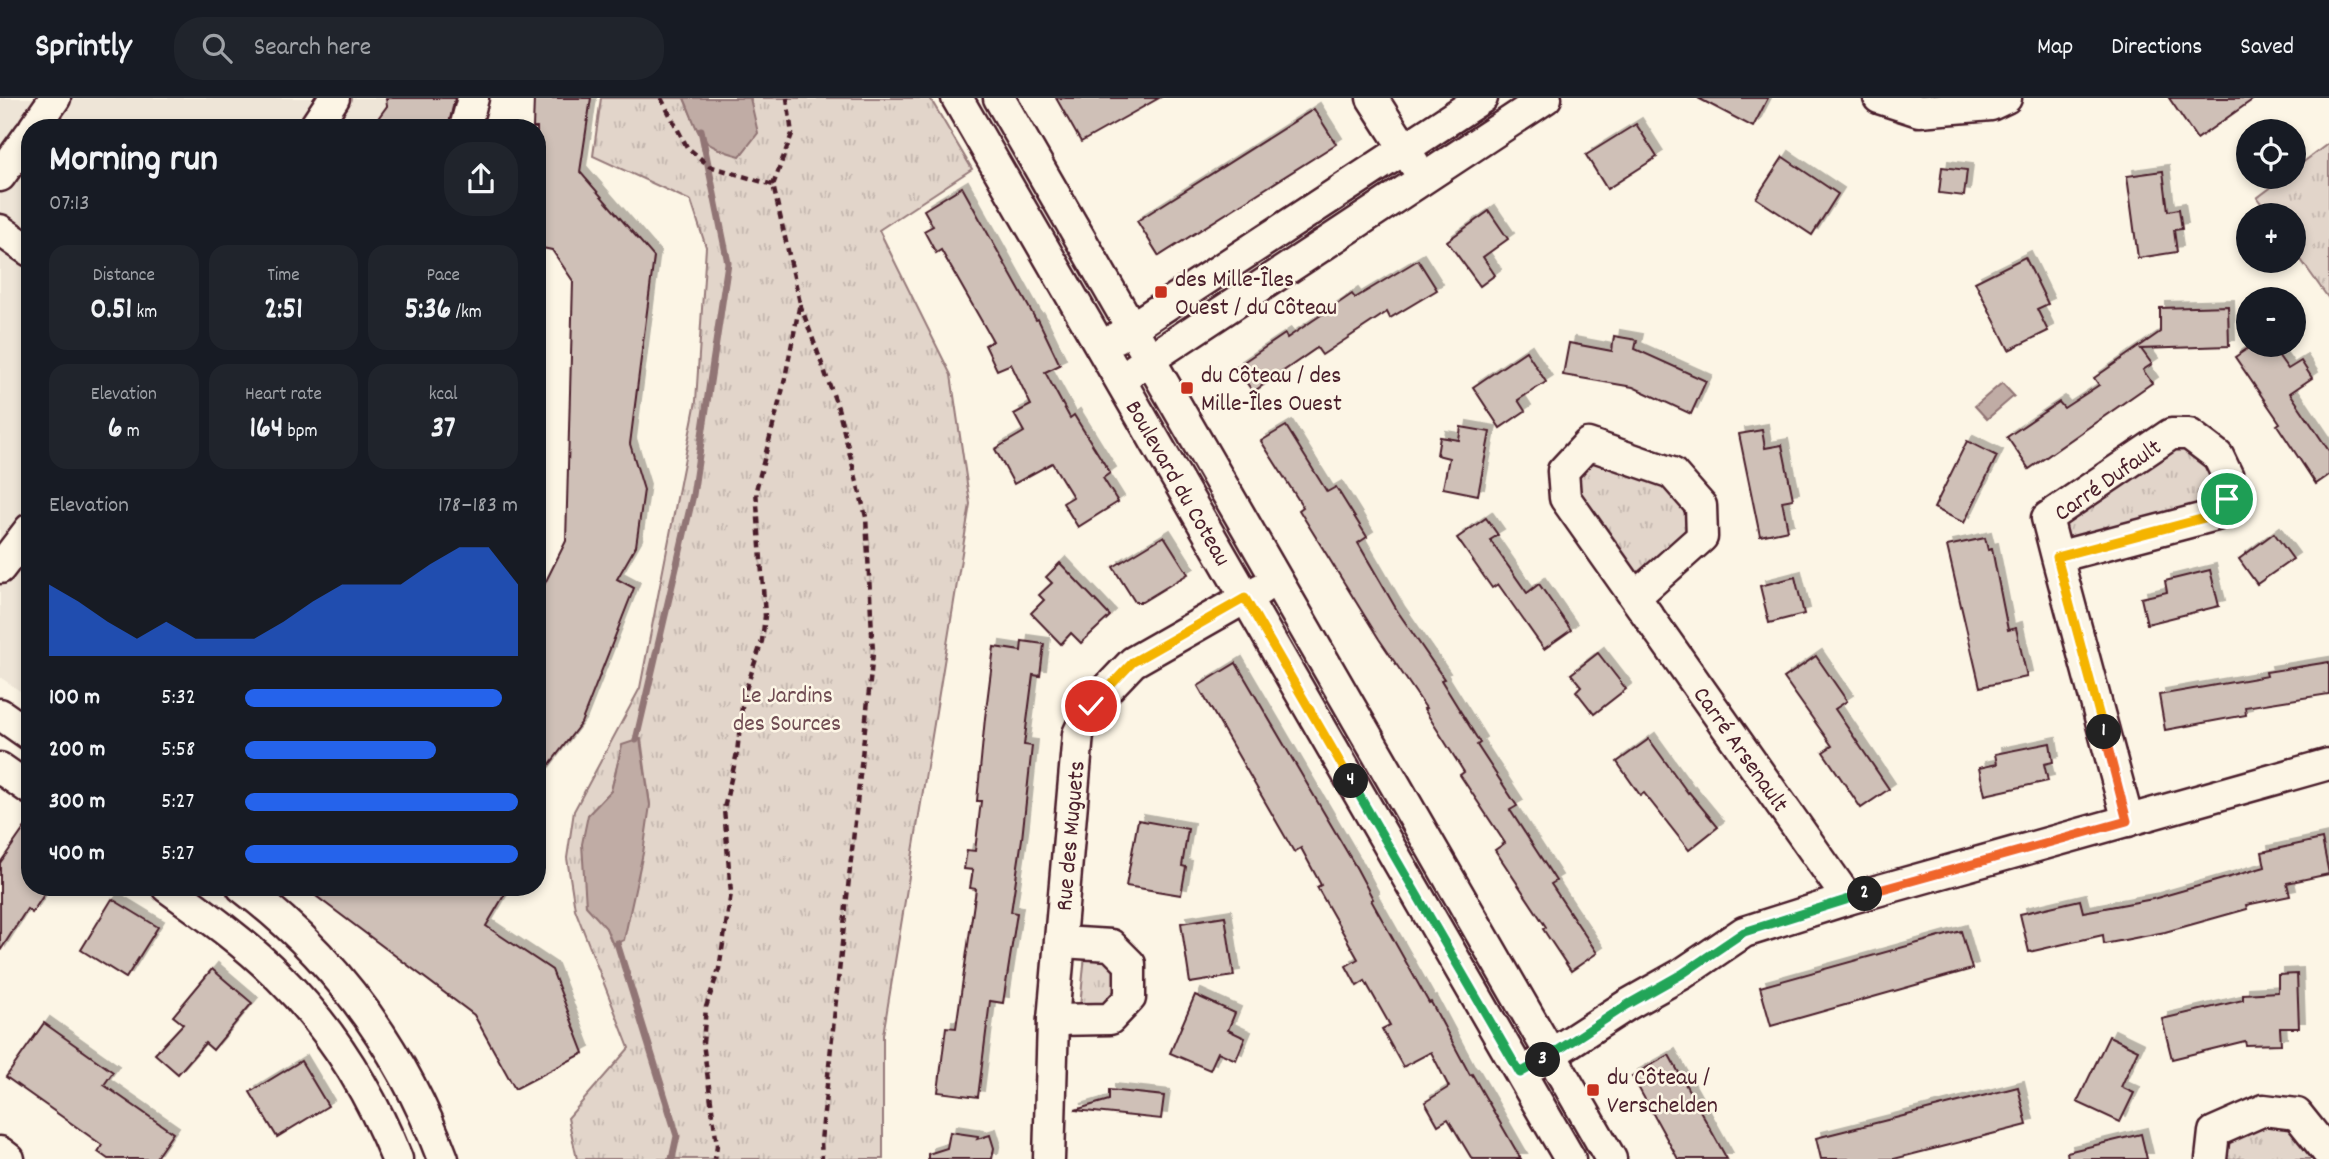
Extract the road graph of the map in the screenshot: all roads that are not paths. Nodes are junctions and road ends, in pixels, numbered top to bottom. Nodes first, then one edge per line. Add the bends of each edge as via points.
1 (55, 98) edge
2 (334, 98) edge
3 (473, 98) edge
4 (957, 98) edge
5 (999, 98) edge
6 (1372, 98) edge
7 (1482, 98) edge
8 (1546, 98) edge
9 (1879, 98) edge
10 (2006, 98) edge
11 (39, 119) edge
12 (320, 119) edge
13 (467, 119) edge
14 (1404, 149) junction
15 (1424, 179) junction
16 (0, 230) edge
17 (21, 245) edge
18 (1132, 328) junction
19 (1101, 348) junction
20 (1150, 360) junction
21 (1118, 379) junction
22 (21, 541) edge
23 (2057, 557) junction
24 (0, 568) edge
25 (1276, 580) junction
26 (1636, 596) junction
27 (1245, 598) junction
28 (0, 713) edge
29 (21, 728) edge
30 (2329, 764) edge
31 (0, 768) edge
32 (21, 783) edge
33 (2127, 821) junction
34 (181, 896) edge
35 (253, 896) edge
36 (1848, 899) junction
37 (1061, 942) junction
38 (1053, 1020) junction
39 (1551, 1055) junction
40 (1520, 1073) junction
41 (416, 1094) junction
42 (378, 1116) junction
43 (0, 1152) edge
44 (2329, 1154) edge
45 (9, 1159) edge
46 (397, 1159) edge
47 (443, 1159) edge
48 (1049, 1159) edge
49 (1570, 1159) edge
50 (1611, 1159) edge
51 (2211, 1159) edge

1 - 11 street
2 - 12 street
3 - 13 street
4 - 19 street, Boulevard du Coteau
5 - 18 street, Boulevard du Coteau
6 - 14 street
7 - 14 street
8 - 15 street
9 - 10 street via 1919,111 1991,105
14 - 15 street
14 - 18 street
15 - 20 street
16 - 17 street
18 - 19 street
18 - 20 street, Boulevard du Coteau
19 - 21 street, Boulevard du Coteau
20 - 21 street
20 - 25 street, Boulevard du Coteau
21 - 27 street, Boulevard du Coteau
22 - 24 street
23 - 23 street, Carré Dufault via 2216,515 2227,499 2228,477 2218,456 2189,434 2171,434 2047,518
23 - 33 street, Carré Dufault
25 - 27 street, Rue des Muguets
25 - 39 street, Boulevard du Coteau
26 - 26 street, Carré Arsenault via 1702,537 1702,506 1672,473 1588,443 1563,471 1565,498
26 - 36 street, Carré Arsenault
27 - 37 street, Rue des Muguets via 1133,662 1091,706 1078,734
27 - 40 street, Boulevard du Coteau
28 - 29 street
30 - 33 street
31 - 32 street
33 - 36 street
34 - 42 street via 244,944 297,995 344,1056
35 - 41 street via 331,968 377,1029
36 - 39 street via 1744,932
37 - 38 street, Rue des Muguets
37 - 38 street, Rue des Muguets via 1111,945 1130,964 1130,998 1110,1019
38 - 48 street, Rue des Muguets
39 - 40 street
39 - 50 street, Boulevard du Coteau
40 - 49 street, Boulevard du Coteau
41 - 42 street
41 - 47 street
42 - 46 street
43 - 45 street
44 - 51 street via 2297,1114 2264,1110 2214,1132

